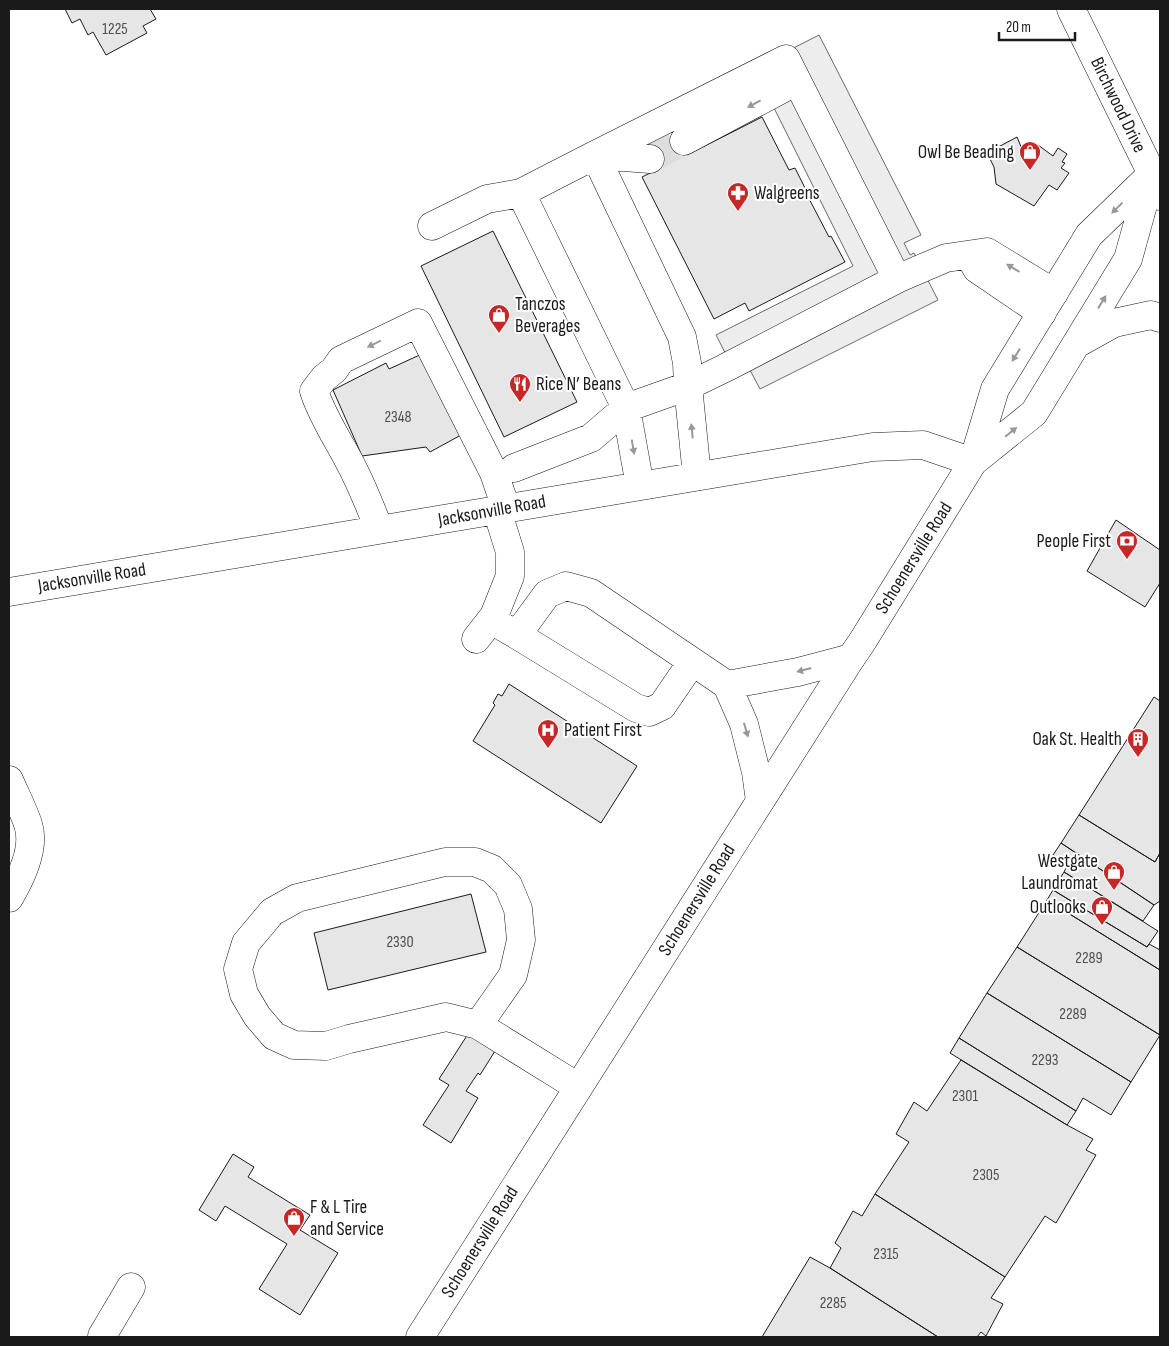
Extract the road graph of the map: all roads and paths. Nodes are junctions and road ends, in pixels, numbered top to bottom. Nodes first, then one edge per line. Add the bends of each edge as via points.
1 (1071, 9) edge
2 (797, 81) junction
3 (684, 141) tunnel mouth
4 (595, 155) junction
5 (650, 159) tunnel mouth
6 (1157, 176) edge
7 (522, 193) junction
8 (432, 226) dead end
9 (897, 279) junction
10 (1048, 303) junction
11 (1160, 318) edge
12 (1076, 344) junction
13 (688, 386) junction
14 (626, 408) junction
15 (973, 462) junction
16 (514, 468) dead end
17 (697, 476) junction
18 (640, 486) junction
19 (502, 509) junction
20 (379, 530) junction
21 (9, 592) edge
22 (517, 635) junction
23 (851, 658) junction
24 (692, 662) junction
25 (727, 685) junction
26 (9, 780) edge
27 (760, 801) junction
28 (9, 898) edge
29 (478, 1025) junction
30 (578, 1087) junction
31 (131, 1287) dead end
32 (103, 1337) edge
33 (420, 1337) edge

1 - 6 main road, Birchwood Drive
2 -> 3 main road
2 - 4 main road via 786,59
2 - 9 main road
4 - 5 main road
4 - 7 main road
4 - 13 main road via 682,337
6 -> 10 main road, Schoenersville Road via 1089,236
12 -> 6 main road, Schoenersville Road via 1128,259
7 - 8 main road via 487,199
7 - 14 main road
9 - 10 main road via 946,258 987,252
9 - 13 main road
10 -> 15 main road, Schoenersville Road via 995,389
11 - 12 main road via 1151,315 1114,323
15 -> 12 main road, Schoenersville Road via 1034,413
13 - 14 main road
17 -> 13 main road
14 - 16 main road via 591,438
14 -> 18 main road
15 - 17 main road, Jacksonville Road via 923,445 872,447
15 - 23 main road, Schoenersville Road
17 - 18 main road, Jacksonville Road
18 - 19 main road, Jacksonville Road
19 - 20 main road, Jacksonville Road
19 -> 20 main road via 494,473 418,324 341,360 314,391 369,502
19 - 22 main road via 510,552 510,576 494,616 484,630
20 - 21 main road, Jacksonville Road
22 - 24 main road via 547,594 566,586 591,593
22 - 24 main road via 636,708 649,712 662,706
23 -> 25 main road
23 - 27 main road, Schoenersville Road
24 - 25 main road
25 -> 27 main road via 744,724
26 - 28 main road via 31,836 27,862
27 - 30 main road, Schoenersville Road
29 - 29 main road via 446,1017 326,1046 294,1045 274,1036 257,1016 244,994 238,969 246,943 272,912 297,898 445,862 475,862 492,869 508,885 518,909 521,940 513,975
29 - 30 main road
30 - 33 main road, Schoenersville Road
31 - 32 main road

